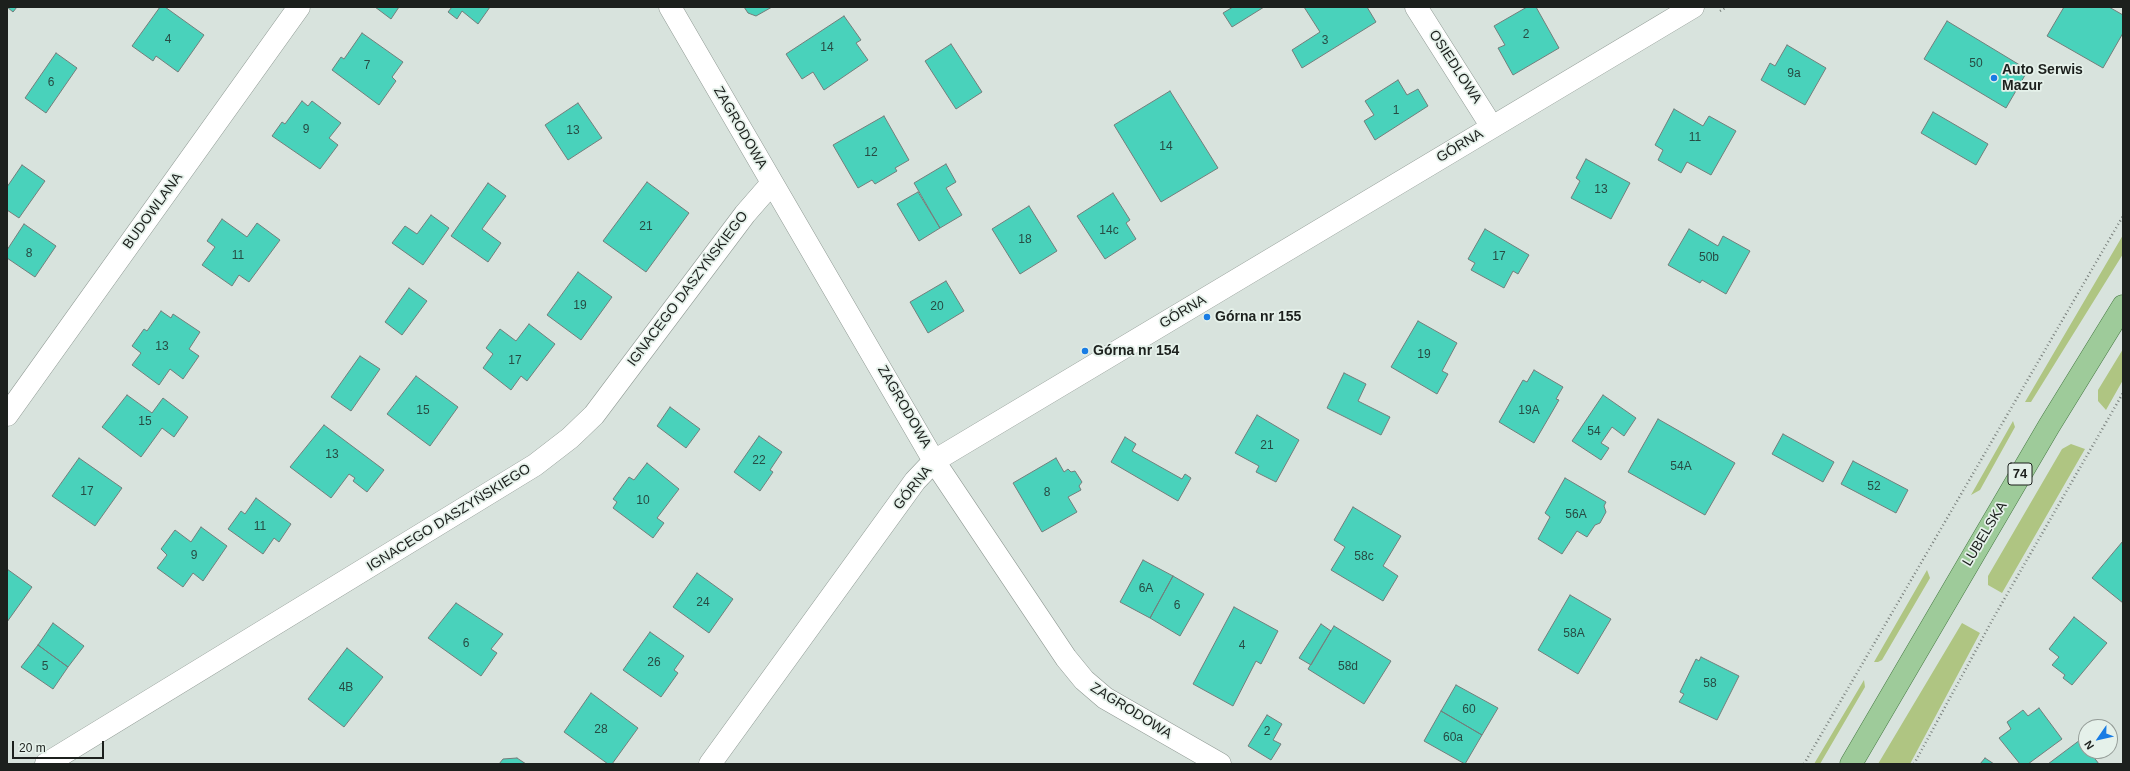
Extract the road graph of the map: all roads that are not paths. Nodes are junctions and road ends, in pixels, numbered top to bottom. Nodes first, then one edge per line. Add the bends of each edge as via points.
1 (299, 7) edge
2 (670, 7) edge
3 (1416, 7) edge
4 (1693, 7) edge
5 (1492, 127) junction
6 (772, 183) junction
7 (2123, 306) edge
8 (7, 415) edge
9 (934, 461) junction
10 (46, 764) edge
11 (710, 764) edge
12 (1220, 764) edge
13 (1850, 764) edge

1 - 8 street, BUDOWLANA
2 - 6 street, ZAGRODOWA
3 - 5 street, OSIEDLOWA
4 - 5 street, GÓRNA
5 - 9 street, GÓRNA
6 - 9 street, ZAGRODOWA
6 - 10 street, IGNACEGO DASZYŃSKIEGO via 740,220 594,415 570,438 535,465
7 - 13 main road, LUBELSKA / 74 via 2036,447
9 - 11 street, GÓRNA via 915,481
9 - 12 street, ZAGRODOWA via 1062,652 1084,680 1105,698

